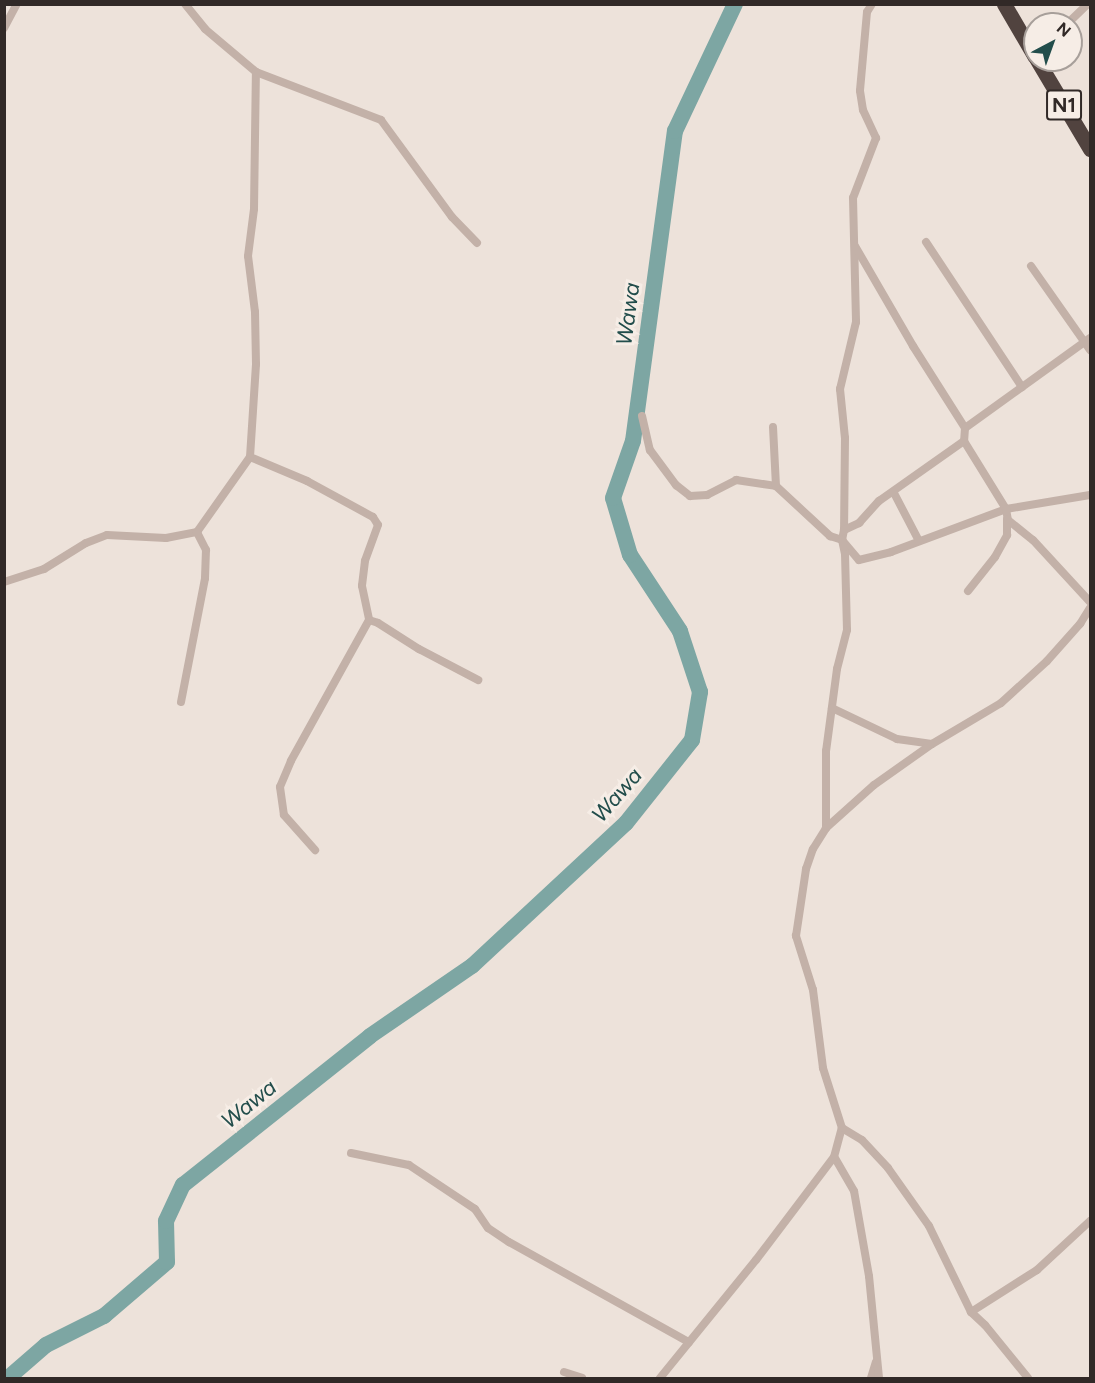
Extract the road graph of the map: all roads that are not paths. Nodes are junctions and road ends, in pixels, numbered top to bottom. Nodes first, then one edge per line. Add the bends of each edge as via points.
1 (17, 4) edge
2 (185, 4) edge
3 (872, 4) edge
4 (1004, 4) edge
5 (4, 28) edge
6 (1023, 36) edge
7 (256, 72) junction
8 (1044, 72) edge
9 (1090, 149) edge
10 (926, 242) dead end
11 (477, 243) dead end
12 (855, 246) junction
13 (1031, 266) dead end
14 (1088, 339) edge
15 (1090, 350) edge
16 (1022, 387) junction
17 (642, 416) dead end
18 (773, 428) dead end
19 (965, 428) junction
20 (964, 441) junction
21 (250, 457) junction
22 (776, 486) junction
23 (894, 493) junction
24 (1090, 495) edge
25 (1001, 510) junction
26 (1008, 520) junction
27 (844, 530) junction
28 (198, 532) junction
29 (842, 540) junction
30 (919, 541) junction
31 (4, 582) edge
32 (968, 591) dead end
33 (1090, 602) edge
34 (1090, 608) edge
35 (369, 620) junction
36 (478, 680) dead end
37 (181, 702) dead end
38 (832, 708) junction
39 (932, 744) junction
40 (826, 828) junction
41 (315, 850) dead end
42 (842, 1128) junction
43 (351, 1153) dead end
44 (834, 1157) junction
45 (1090, 1221) edge
46 (971, 1312) junction
47 (689, 1342) junction
48 (878, 1356) junction
49 (564, 1372) dead end
50 (582, 1378) edge
51 (660, 1378) edge
52 (871, 1378) edge
53 (879, 1378) edge
54 (1028, 1378) edge

1 - 5 street
2 - 7 street via 205,29
3 - 12 street via 867,12 860,91 863,110 876,138 853,198
4 - 6 highway, N1
7 - 11 street via 381,120 452,217
7 - 21 street via 254,209 248,256 256,344
8 - 9 highway, N1
10 - 16 street
12 - 19 street
12 - 27 street via 856,322 840,389 845,438
13 - 14 street
14 - 15 street
14 - 16 street
16 - 19 street
17 - 22 street via 650,450 676,485 690,496 707,495 736,480
18 - 22 street
19 - 20 street
20 - 23 street
20 - 25 street
21 - 28 street
21 - 35 street via 373,517 378,525 365,561 362,586
22 - 29 street via 830,536
23 - 27 street via 879,501 859,523
23 - 30 street
24 - 25 street
25 - 26 street
25 - 30 street
26 - 32 street via 1007,535 996,557
26 - 33 street via 1033,540
27 - 29 street
28 - 31 street via 166,538 107,535 44,569
28 - 37 street via 206,550 205,578
29 - 30 street via 859,560
29 - 38 street via 847,630
34 - 39 street via 1047,661 1001,703
35 - 36 street
35 - 41 street via 280,787 284,815
38 - 39 street via 897,739
38 - 40 street via 826,751
39 - 40 street via 874,785
40 - 42 street via 806,869 796,936 813,990 823,1068
42 - 44 street
42 - 46 street via 862,1140 888,1168 922,1216
43 - 47 street via 409,1165 475,1209 488,1228 509,1242
44 - 47 street
44 - 48 street via 854,1191
45 - 46 street via 1037,1270
46 - 54 street
47 - 51 street
48 - 52 street
48 - 53 street
49 - 50 street

